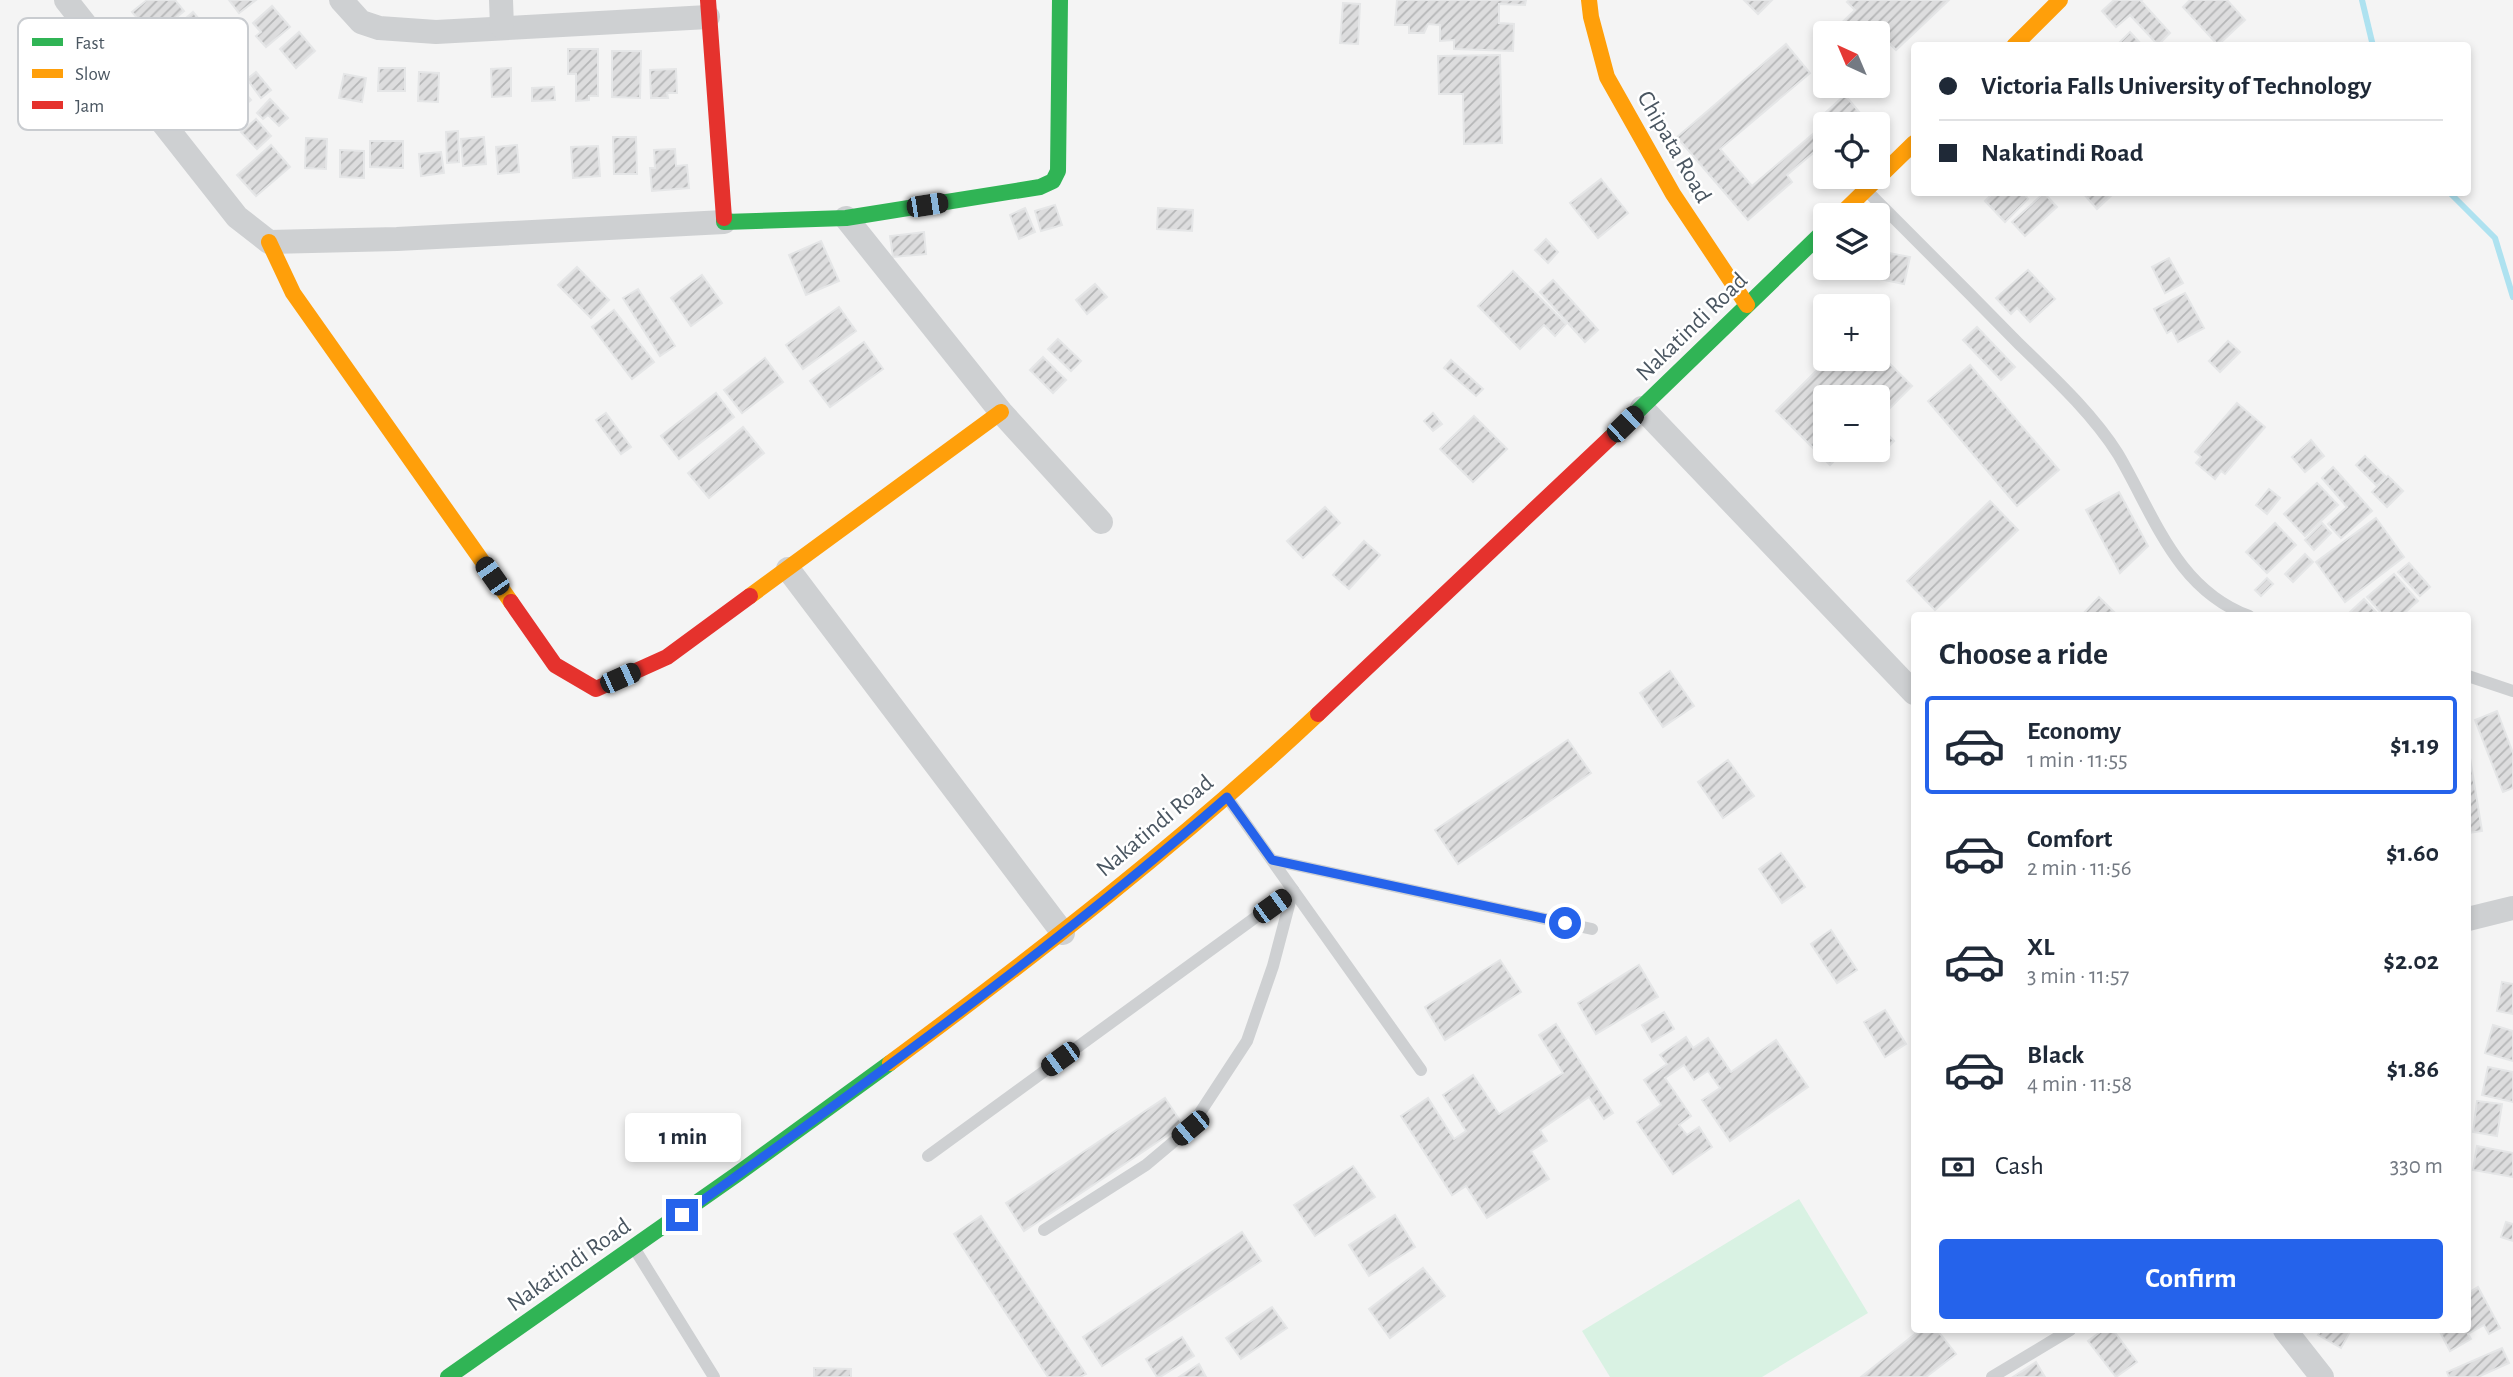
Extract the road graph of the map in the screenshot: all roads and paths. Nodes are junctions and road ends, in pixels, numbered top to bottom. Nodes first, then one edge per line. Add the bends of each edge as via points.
1 (66, 0) edge
2 (341, 0) edge
3 (501, 0) edge
4 (1060, 0) edge
5 (1590, 0) edge
6 (2060, 0) edge
7 (708, 8) edge
8 (80, 18) edge
9 (502, 27) junction
10 (2018, 42) edge
11 (168, 130) edge
12 (1911, 146) edge
13 (1867, 190) junction
14 (1853, 203) edge
15 (846, 218) junction
16 (724, 222) junction
17 (1813, 241) edge
18 (269, 242) junction
19 (1747, 304) junction
20 (1642, 408) junction
21 (1001, 412) junction
22 (1101, 522) dead end
23 (788, 569) junction
24 (2238, 612) edge
25 (2471, 677) edge
26 (1911, 690) edge
27 (2513, 691) edge
28 (1227, 797) junction
29 (1272, 860) junction
30 (1293, 890) junction
31 (2513, 908) edge
32 (2471, 918) edge
33 (1592, 929) dead end
34 (1063, 933) junction
35 (1421, 1070) dead end
36 (928, 1156) dead end
37 (1044, 1230) dead end
38 (634, 1248) junction
39 (2065, 1333) edge
40 (2288, 1333) edge
41 (2311, 1333) edge
42 (2307, 1356) junction
43 (448, 1377) edge
44 (714, 1377) edge
45 (1992, 1377) edge
46 (2322, 1377) edge

1 - 8 street
2 - 9 street via 361,22 379,28 436,32
3 - 9 street
4 - 15 main road via 1058,171 1053,181 1040,187
5 - 19 main road, Chipata Road via 1607,77 1673,194
6 - 10 main road
7 - 9 street
7 - 16 main road
11 - 18 street via 237,217
12 - 13 main road
13 - 14 main road
13 - 24 lane via 2080,406 2117,453 2166,545 2192,580
15 - 16 main road
15 - 21 street
16 - 18 street
17 - 19 main road, Nakatindi Road
18 - 23 main road via 293,293 555,665 596,689 667,657
19 - 20 main road, Nakatindi Road
20 - 26 street
20 - 28 main road, Nakatindi Road
21 - 22 street
21 - 23 main road
23 - 34 street
25 - 27 lane
28 - 29 lane
28 - 34 main road, Nakatindi Road
29 - 30 lane
29 - 33 lane
30 - 35 lane
30 - 36 lane
30 - 37 lane via 1247,1041 1190,1128 1146,1164
31 - 32 street
34 - 38 main road, Nakatindi Road via 842,1100
38 - 43 main road, Nakatindi Road
38 - 44 lane
39 - 45 lane
40 - 42 street
41 - 42 street
42 - 46 street

